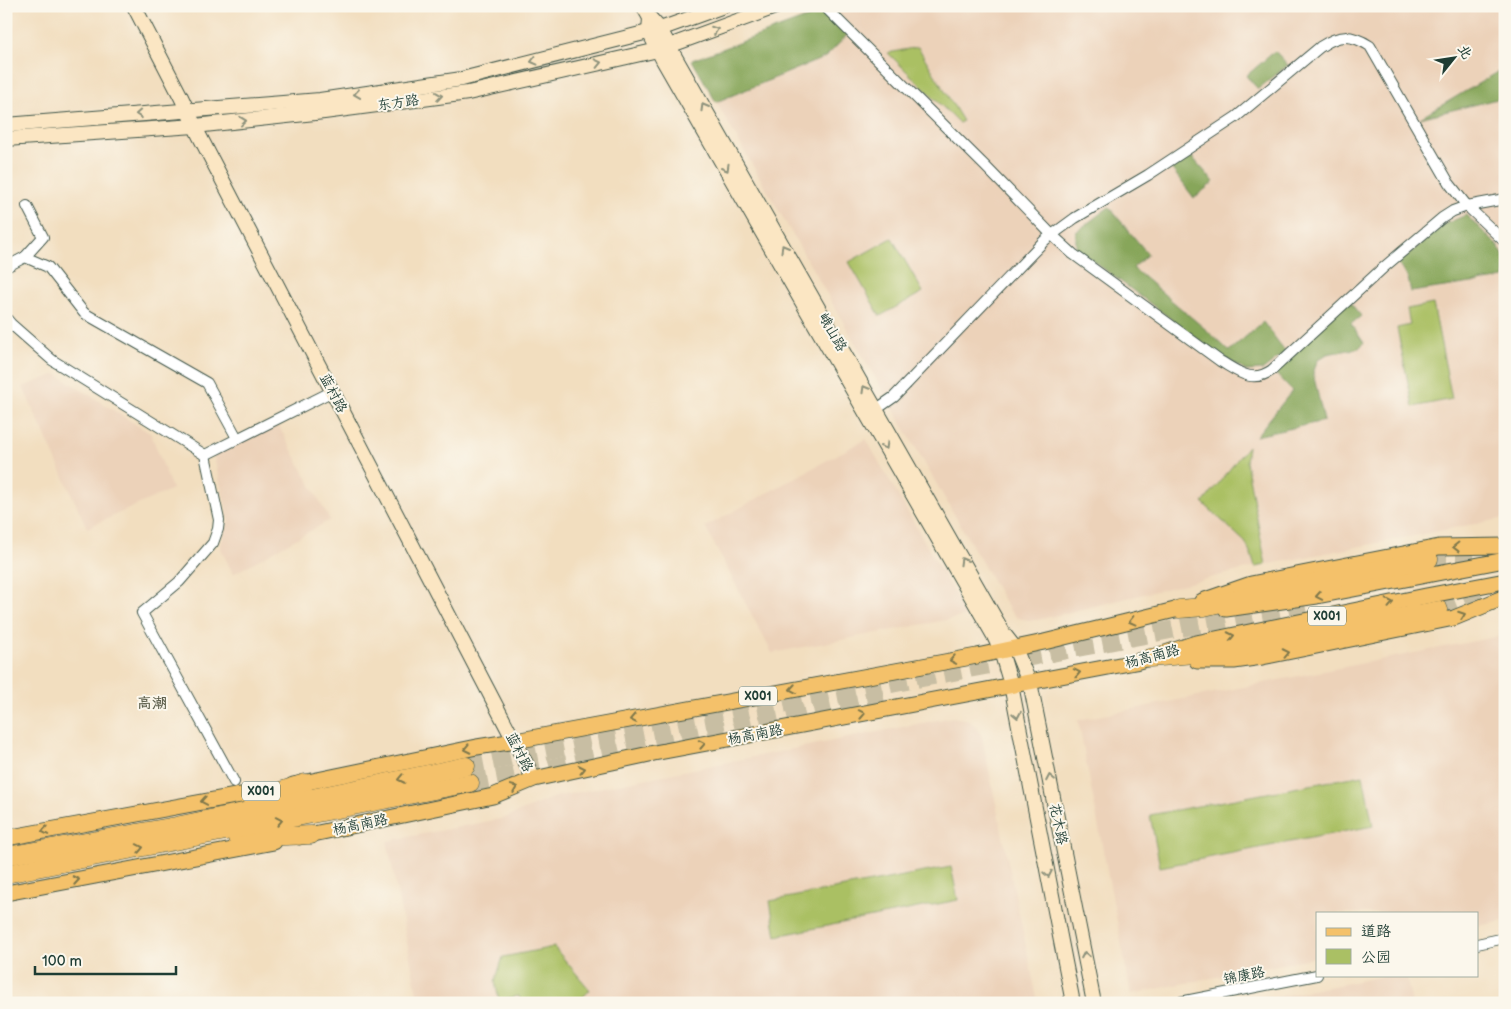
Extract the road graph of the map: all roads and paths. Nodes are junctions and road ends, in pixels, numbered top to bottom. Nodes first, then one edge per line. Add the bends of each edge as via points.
1 (134, 6) edge
2 (724, 6) edge
3 (778, 6) edge
4 (824, 6) edge
5 (650, 21) edge
6 (664, 48) junction
7 (188, 111) junction
8 (6, 124) edge
9 (195, 126) junction
10 (6, 139) edge
11 (1505, 199) edge
12 (27, 206) dead end
13 (1467, 206) junction
14 (1052, 235) junction
15 (1505, 242) edge
16 (26, 257) junction
17 (6, 267) edge
18 (6, 318) edge
19 (333, 391) junction
20 (872, 412) junction
21 (237, 438) junction
22 (205, 454) junction
23 (1505, 546) edge
24 (1429, 559) tunnel mouth
25 (1505, 560) edge
26 (1505, 581) edge
27 (1505, 597) edge
28 (1179, 609) junction
29 (1439, 610) tunnel mouth
30 (1008, 649) junction
31 (1150, 658) junction
32 (1029, 681) junction
33 (1011, 685) junction
34 (515, 742) junction
35 (466, 766) tunnel mouth
36 (534, 779) junction
37 (234, 782) dead end
38 (305, 783) junction
39 (470, 783) tunnel mouth
40 (178, 833) junction
41 (311, 835) junction
42 (6, 838) edge
43 (6, 856) edge
44 (6, 874) edge
45 (8, 894) edge
46 (1505, 938) edge
47 (1478, 944) edge
48 (1316, 975) edge
49 (1073, 1003) edge
50 (1094, 1003) edge
51 (1175, 1003) edge

1 - 7 main road, 蓝村路
2 - 5 main road, 东方路
6 -> 3 main road, 东方路
4 - 14 street
5 - 6 main road, 峨山路
5 -> 7 main road, 东方路 via 462,79 320,100
9 -> 6 main road, 东方路 via 468,93
6 - 20 main road, 峨山路
7 -> 8 main road, 东方路
7 - 9 main road, 蓝村路
9 - 10 main road, 东方路
9 - 19 main road, 蓝村路
11 - 13 street
12 - 16 street via 43,237
13 - 14 street via 1442,218 1272,370 1259,377 1244,374 1220,361 1073,254
13 - 14 street via 1449,183 1370,46 1361,40 1341,37 1320,47 1246,110 1212,134
13 - 15 street
14 - 20 street via 894,396
16 - 17 street
16 - 21 street via 48,267 84,313 207,383
18 - 22 street via 52,360
19 - 21 street
19 - 34 main road, 蓝村路
20 - 30 main road, 峨山路 via 1004,634
21 - 22 street
22 - 37 street via 219,520 213,543 179,582 142,613
23 -> 28 main road, X001 via 1439,547 1409,552 1251,584
24 - 28 highway via 1204,607
25 -> 28 main road, X001 via 1317,596 1226,609
31 -> 26 main road, 杨高南路 / X001 via 1196,643
31 -> 27 main road, X001 via 1185,662 1262,657 1454,618
28 -> 30 main road, X001
29 - 31 highway via 1215,652
30 - 32 main road, 花木路
30 - 33 main road, 花木路
30 -> 34 main road, X001
32 -> 31 main road, 杨高南路 / X001
32 - 33 main road, 杨高南路 / X001
50 -> 32 main road, 花木路
36 -> 33 main road, 杨高南路 / X001
33 -> 49 main road, 花木路
34 - 36 main road, 蓝村路
34 -> 38 main road, X001
35 -> 40 highway, 杨高南路 / X001
41 -> 36 main road, 杨高南路 / X001 via 493,796
38 - 40 highway
38 -> 42 main road, X001
40 -> 39 highway, 杨高南路 / X001
40 - 41 highway
40 - 43 highway, 杨高南路 / X001
44 -> 40 highway, 杨高南路 / X001
45 -> 41 main road, 杨高南路 / X001
46 - 47 street
48 - 51 street, 锦康路

